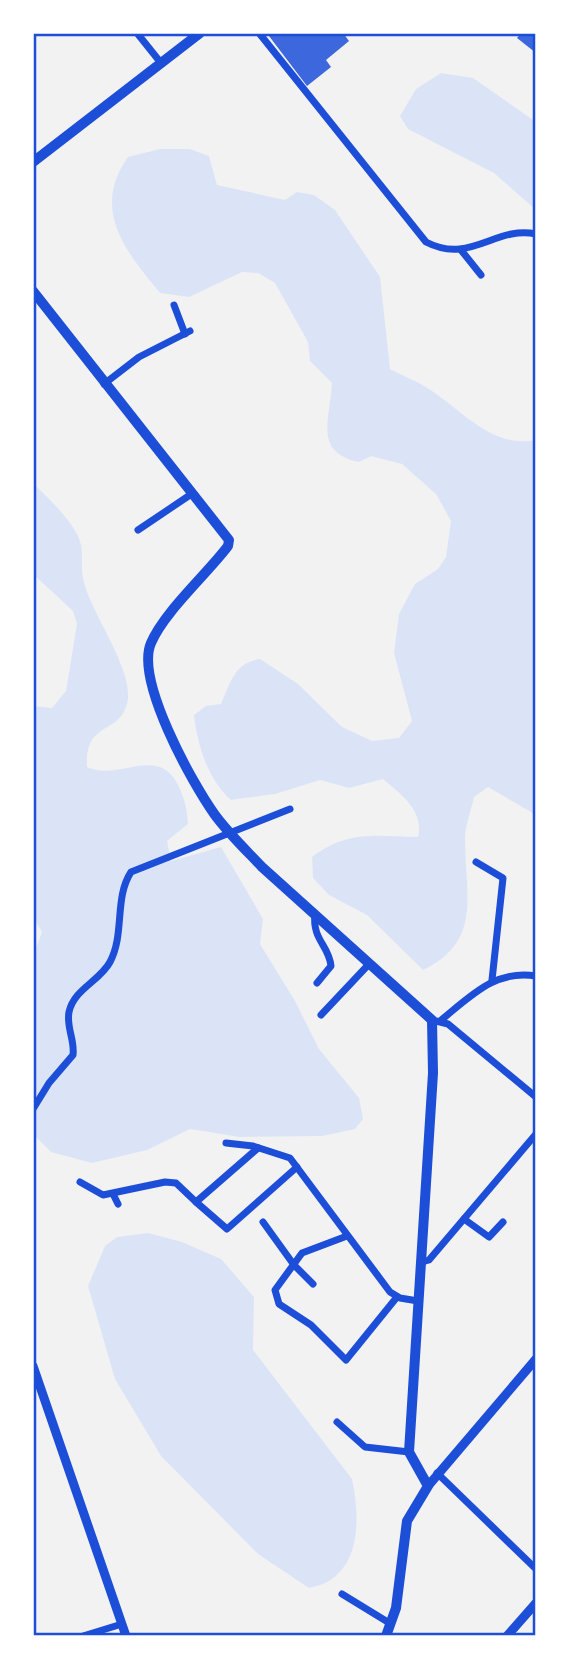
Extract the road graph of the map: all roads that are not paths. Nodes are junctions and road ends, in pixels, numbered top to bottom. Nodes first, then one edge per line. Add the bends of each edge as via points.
1 (137, 33) edge
2 (200, 33) edge
3 (259, 33) edge
4 (162, 63) junction
5 (33, 162) edge
6 (536, 234) edge
7 (461, 250) junction
8 (481, 275) dead end
9 (33, 291) edge
10 (174, 305) dead end
11 (104, 385) junction
12 (193, 493) junction
13 (138, 530) dead end
14 (290, 809) dead end
15 (476, 862) dead end
16 (315, 914) junction
17 (370, 963) junction
18 (536, 976) edge
19 (492, 980) junction
20 (317, 983) dead end
21 (321, 1015) dead end
22 (436, 1021) junction
23 (535, 1094) edge
24 (33, 1109) edge
25 (536, 1134) edge
26 (226, 1143) dead end
27 (258, 1148) junction
28 (297, 1167) junction
29 (80, 1182) dead end
30 (113, 1194) junction
31 (196, 1202) junction
32 (118, 1205) dead end
33 (464, 1219) junction
34 (263, 1222) dead end
35 (503, 1222) dead end
36 (347, 1236) junction
37 (422, 1262) junction
38 (294, 1265) junction
39 (313, 1284) dead end
40 (397, 1297) junction
41 (418, 1301) junction
42 (536, 1359) edge
43 (33, 1366) edge
44 (337, 1422) dead end
45 (409, 1452) junction
46 (437, 1473) junction
47 (428, 1486) junction
48 (536, 1569) edge
49 (342, 1594) dead end
50 (536, 1603) edge
51 (122, 1624) junction
52 (391, 1624) junction
53 (83, 1636) edge
54 (126, 1636) edge
55 (386, 1636) edge
56 (507, 1636) edge

1 - 4 street
2 - 4 main road
3 - 7 street via 419,236 446,250
4 - 5 main road
6 - 7 street via 516,234
7 - 8 street
9 - 11 main road
10 - 11 street via 187,333 139,358
11 - 12 main road
12 - 13 street
12 - 16 main road via 226,535 228,546 153,639 147,658 150,679 175,741 215,815 262,867
14 - 24 street via 128,875 112,958 71,1004 68,1020 73,1055
15 - 19 street via 503,878
16 - 17 main road
16 - 20 street via 317,939 331,966
17 - 21 street
17 - 22 main road
18 - 19 street
19 - 22 street
22 - 23 street via 447,1024
22 - 37 main road
25 - 33 street
26 - 27 street
27 - 28 street via 283,1153
27 - 31 street
28 - 31 street via 227,1229
28 - 36 street
29 - 30 street via 103,1195
30 - 31 street via 170,1182
30 - 32 street
33 - 35 street via 489,1237
33 - 37 street
34 - 38 street
36 - 38 street via 310,1248
36 - 40 street
37 - 41 main road
38 - 39 street
38 - 40 street via 275,1290 279,1304 310,1325 344,1360
40 - 41 street
41 - 45 main road
42 - 46 street
43 - 51 street
44 - 45 street via 365,1447
45 - 47 main road
46 - 47 street
46 - 48 street
47 - 52 main road via 407,1521
49 - 52 street
50 - 56 street
51 - 53 street
51 - 54 street
52 - 55 main road

